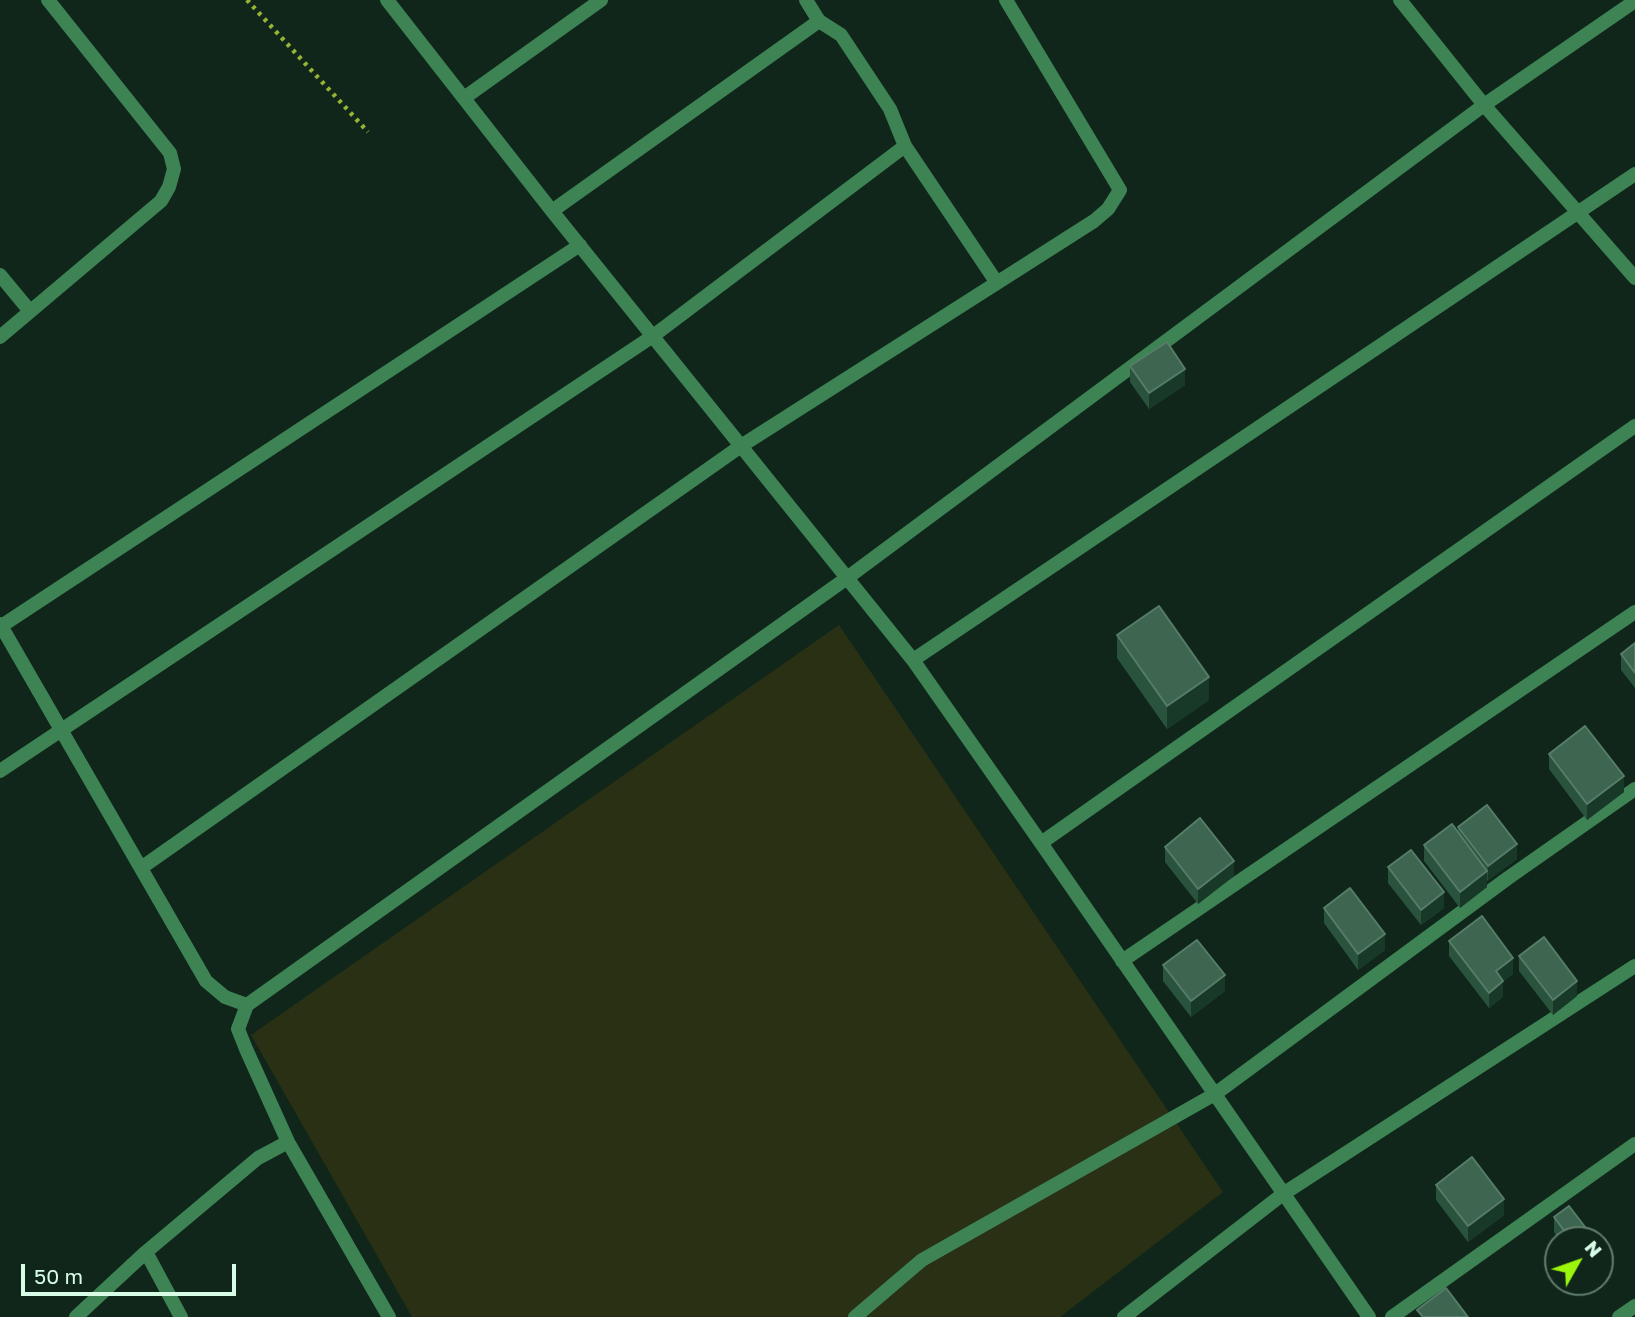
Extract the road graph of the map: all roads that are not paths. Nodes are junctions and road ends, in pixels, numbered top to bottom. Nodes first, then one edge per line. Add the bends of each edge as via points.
1 (48, 0) edge
2 (387, 0) edge
3 (806, 0) edge
4 (1006, 0) edge
5 (1400, 0) edge
6 (1635, 1) edge
7 (595, 2) edge
8 (819, 21) junction
9 (464, 98) junction
10 (1484, 106) junction
11 (905, 146) junction
12 (1635, 174) edge
13 (552, 211) junction
14 (1578, 213) junction
15 (580, 246) junction
16 (0, 275) edge
17 (1635, 278) edge
18 (997, 283) junction
19 (29, 310) junction
20 (653, 336) junction
21 (0, 337) edge
22 (1635, 426) edge
23 (741, 446) junction
24 (847, 578) junction
25 (1635, 612) edge
26 (0, 625) edge
27 (913, 660) junction
28 (62, 731) junction
29 (0, 771) edge
30 (1635, 789) edge
31 (1041, 843) junction
32 (141, 868) junction
33 (1122, 961) junction
34 (1635, 966) edge
35 (247, 1005) junction
36 (1215, 1094) junction
37 (288, 1142) junction
38 (1635, 1144) edge
39 (1283, 1194) junction
40 (146, 1252) junction
41 (1635, 1306) edge
42 (76, 1317) edge
43 (181, 1317) edge
44 (389, 1317) edge
45 (855, 1317) edge
46 (1124, 1317) edge
47 (1369, 1317) edge
48 (1392, 1317) edge
49 (1619, 1317) edge

1 - 19 street via 170,153 174,169 161,201
2 - 9 street
3 - 8 street
4 - 18 street via 1120,190 1094,221
5 - 10 street
6 - 10 street
7 - 9 street
8 - 11 street via 841,35 890,109
8 - 13 street
9 - 13 street
10 - 14 street
10 - 24 street
11 - 18 street
11 - 20 street
12 - 14 street
13 - 15 street
14 - 17 street
14 - 27 street
15 - 20 street
15 - 26 street
16 - 19 street
18 - 23 street
19 - 21 street
20 - 23 street
20 - 28 street
22 - 31 street
23 - 24 street
23 - 32 street
24 - 27 street
24 - 35 street
25 - 33 street
26 - 28 street
27 - 31 street
28 - 29 street
28 - 32 street
30 - 36 street
31 - 33 street
32 - 35 street via 206,981 225,997
33 - 36 street
34 - 39 street
35 - 37 street via 238,1029
36 - 39 street
36 - 45 street via 922,1260
37 - 40 street via 258,1158
37 - 44 street
38 - 48 street
39 - 46 street
39 - 47 street
40 - 42 street
40 - 43 street
41 - 49 street

